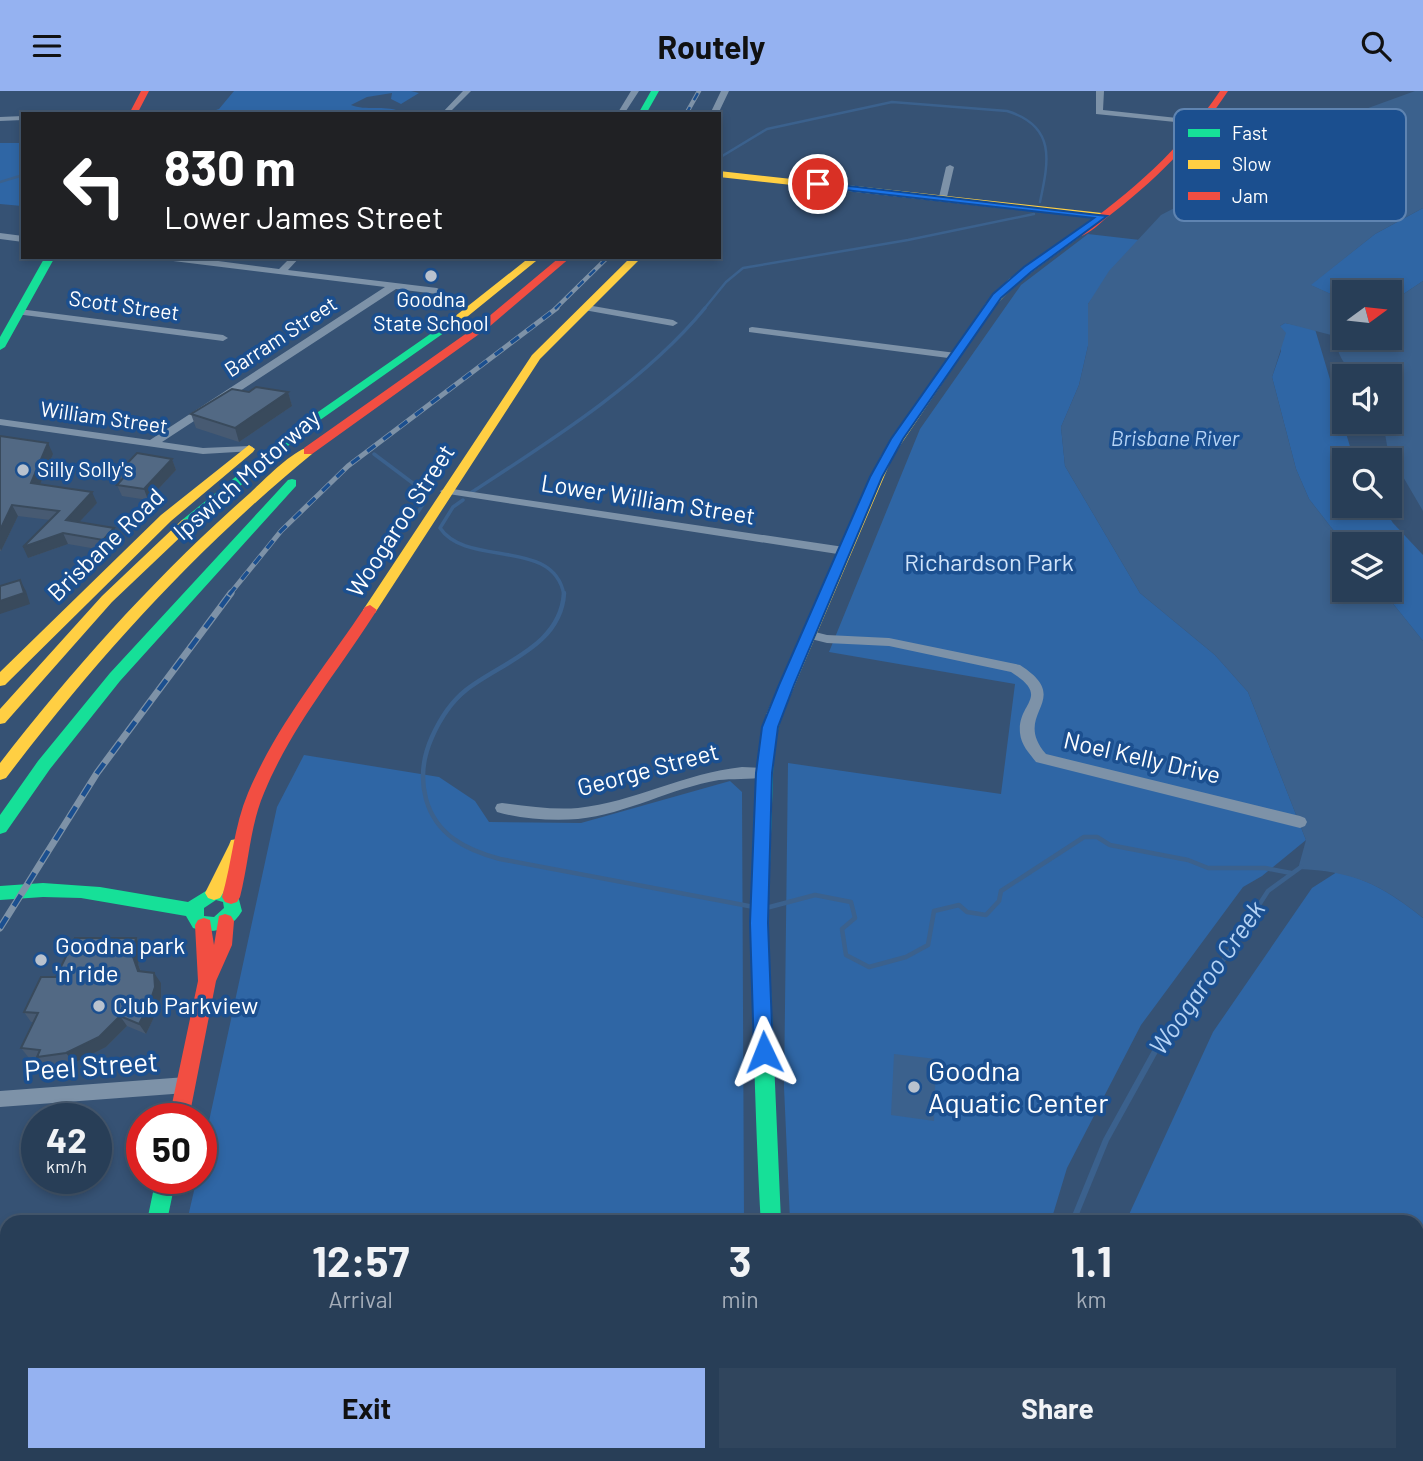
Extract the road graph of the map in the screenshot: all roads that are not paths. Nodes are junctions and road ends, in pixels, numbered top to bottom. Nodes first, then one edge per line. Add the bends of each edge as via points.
1 (145, 91) edge
2 (467, 91) edge
3 (635, 91) edge
4 (725, 91) edge
5 (1100, 91) edge
6 (1224, 91) edge
7 (663, 95) edge
8 (1213, 109) edge
9 (134, 112) edge
10 (446, 112) edge
11 (621, 112) edge
12 (644, 112) edge
13 (715, 112) edge
14 (21, 118) edge
15 (0, 119) edge
16 (1174, 120) edge
17 (1174, 162) edge
18 (950, 167) dead end
19 (721, 174) edge
20 (943, 197) junction
21 (1102, 216) junction
22 (0, 236) edge
23 (21, 239) edge
24 (49, 259) edge
25 (182, 259) edge
26 (294, 259) edge
27 (518, 259) edge
28 (534, 259) edge
29 (564, 259) edge
30 (635, 259) edge
31 (281, 271) junction
32 (395, 285) junction
33 (437, 291) dead end
34 (587, 308) junction
35 (19, 312) junction
36 (673, 323) dead end
37 (752, 330) dead end
38 (223, 338) dead end
39 (0, 347) edge
40 (956, 356) junction
41 (376, 400) junction
42 (0, 422) edge
43 (280, 425) dead end
44 (262, 438) dead end
45 (152, 444) junction
46 (248, 449) junction
47 (203, 451) junction
48 (221, 471) junction
49 (446, 491) junction
50 (844, 551) junction
51 (807, 634) junction
52 (0, 681) edge
53 (0, 719) edge
54 (764, 773) junction
55 (0, 774) edge
56 (502, 808) dead end
57 (1300, 822) dead end
58 (0, 828) edge
59 (242, 837) junction
60 (0, 881) edge
61 (41, 890) junction
62 (0, 893) edge
63 (214, 893) junction
64 (231, 897) junction
65 (194, 910) junction
66 (225, 921) junction
67 (204, 925) junction
68 (207, 981) junction
69 (186, 1085) junction
70 (0, 1099) edge
71 (182, 1103) edge
72 (163, 1194) edge
73 (158, 1215) edge
74 (771, 1215) edge

1 - 9 main road
2 - 10 street
3 - 11 street
4 - 13 street
5 - 16 street via 1099,112
6 - 8 main road
7 - 12 main road
14 - 15 street
17 - 21 main road
18 - 20 street
19 - 20 main road
20 - 21 main road
21 - 40 main road via 1005,288
22 - 23 street
24 - 35 main road
25 - 31 street
26 - 31 street
27 - 43 main road via 450,312
28 - 53 main road, Ipswich Motorway via 473,309 311,422 228,487 96,611
29 - 41 main road, Ipswich Motorway via 509,306
30 - 34 main road, Woogaroo Street
31 - 32 street
32 - 33 street
32 - 45 street, Barram Street
34 - 36 street
34 - 49 main road, Woogaroo Street via 536,356
35 - 38 street, Scott Street
35 - 39 main road
37 - 40 street
40 - 50 main road via 887,456
41 - 55 main road, Ipswich Motorway via 264,486 169,573 73,679
41 - 58 main road via 374,411 273,501 121,669 54,750
42 - 45 street, William Street
44 - 46 main road, Brisbane Road
45 - 47 street, William Street
46 - 47 street, William Street
46 - 48 main road, Brisbane Road
47 - 48 street via 214,456
48 - 52 main road, Brisbane Road via 158,526
49 - 50 street, Lower William Street
49 - 59 main road, Woogaroo Street via 268,767
50 - 51 main road
51 - 54 main road via 770,727
51 - 57 street, Noel Kelly Drive via 889,642 1015,668 1030,675 1038,686 1025,736 1028,747 1041,758
54 - 56 street, George Street via 728,772 586,812 548,814
54 - 74 main road via 759,923
59 - 63 main road, Woogaroo Street
59 - 64 main road, Woogaroo Street
60 - 61 main road via 30,883
61 - 62 main road
61 - 65 main road
63 - 64 main road
63 - 65 main road
64 - 66 main road via 235,906
65 - 67 main road via 195,919
66 - 67 main road
66 - 68 main road via 221,956
67 - 68 main road
68 - 69 main road
69 - 70 street, Peel Street
69 - 71 main road
72 - 73 main road

